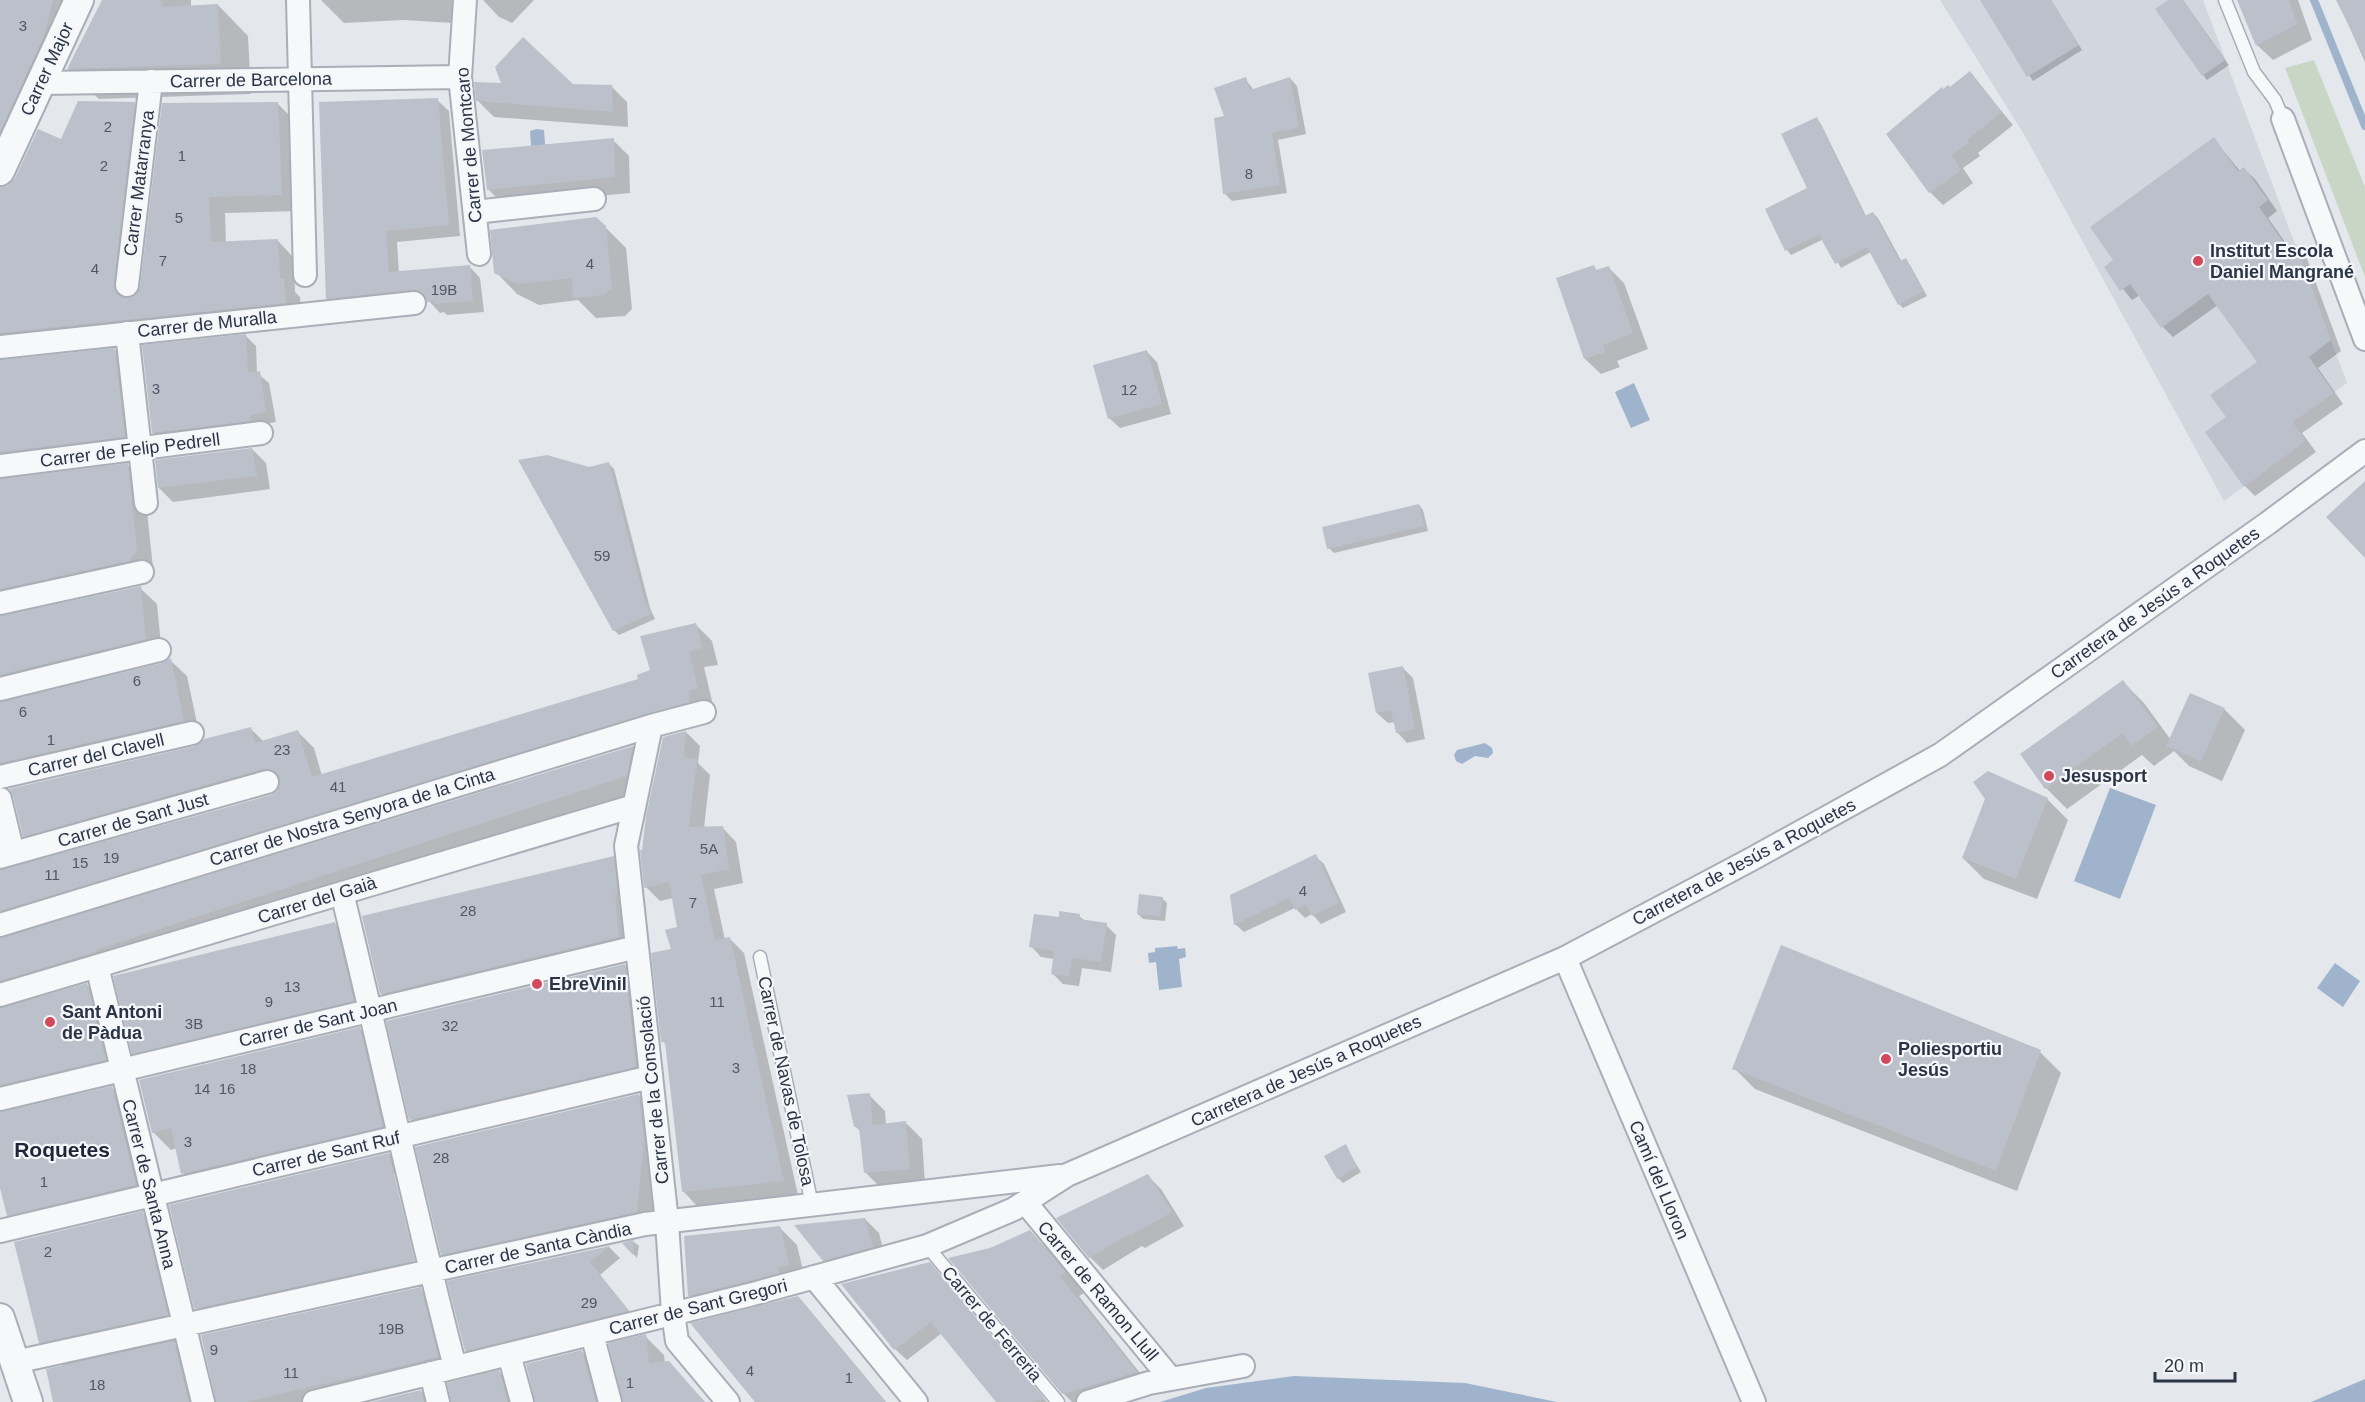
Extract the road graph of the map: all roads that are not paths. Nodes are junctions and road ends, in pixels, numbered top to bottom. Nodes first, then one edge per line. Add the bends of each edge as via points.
1 (79, 0) edge
2 (298, 0) edge
3 (465, 0) edge
4 (2225, 0) edge
5 (460, 78) junction
6 (300, 80) junction
7 (152, 81) junction
8 (41, 82) junction
9 (2283, 119) joint
10 (0, 171) edge
11 (594, 200) dead end
12 (475, 212) junction
13 (479, 254) dead end
14 (304, 275) dead end
15 (127, 285) dead end
16 (414, 303) dead end
17 (127, 333) junction
18 (2365, 339) edge
19 (0, 347) edge
20 (261, 433) dead end
21 (138, 450) junction
22 (2365, 451) edge
23 (0, 466) edge
24 (146, 503) dead end
25 (142, 573) dead end
26 (0, 603) edge
27 (159, 650) dead end
28 (0, 689) edge
29 (704, 712) dead end
30 (651, 726) junction
31 (192, 733) dead end
32 (0, 777) edge
33 (267, 782) dead end
34 (0, 799) edge
35 (634, 806) junction
36 (6, 855) edge
37 (342, 893) junction
38 (0, 925) edge
39 (637, 947) junction
40 (760, 957) dead end
41 (1565, 958) junction
42 (97, 966) junction
43 (0, 995) edge
44 (371, 1010) junction
45 (121, 1070) junction
46 (651, 1077) junction
47 (0, 1099) edge
48 (401, 1136) junction
49 (1067, 1175) junction
50 (153, 1195) junction
51 (1024, 1202) junction
52 (812, 1204) junction
53 (667, 1221) junction
54 (0, 1231) edge
55 (927, 1246) junction
56 (430, 1271) junction
57 (814, 1277) junction
58 (673, 1314) junction
59 (183, 1326) junction
60 (592, 1334) junction
61 (6, 1341) edge
62 (509, 1354) junction
63 (1243, 1366) dead end
64 (455, 1368) junction
65 (431, 1374) junction
66 (1171, 1379) junction
67 (351, 1398) edge
68 (28, 1402) edge
69 (203, 1402) edge
70 (314, 1402) edge
71 (438, 1402) edge
72 (522, 1402) edge
73 (610, 1402) edge
74 (728, 1402) edge
75 (916, 1402) edge
76 (1058, 1402) edge
77 (1088, 1402) edge
78 (1754, 1402) edge

1 - 8 street, Carrer Major
2 - 6 street
3 - 5 street, Carrer de Montcaro
4 - 9 lane via 2254,72 2275,100
5 - 6 street, Carrer de Barcelona
5 - 12 street, Carrer de Montcaro
6 - 7 street, Carrer de Barcelona
6 - 14 street
7 - 8 street, Carrer de Barcelona
7 - 15 street, Carrer Matarranya
8 - 10 street, Carrer Major
9 - 18 street
11 - 12 street
12 - 13 street, Carrer de Montcaro
16 - 17 street, Carrer de Muralla
17 - 19 street, Carrer de Muralla
17 - 21 street
20 - 21 street, Carrer de Felip Pedrell
21 - 23 street, Carrer de Felip Pedrell
21 - 24 street
22 - 41 street, Carretera de Jesús a Roquetes via 1940,755
25 - 26 street
27 - 28 street
29 - 30 street, Carrer de Nostra Senyora de la Cinta
30 - 35 street, Carrer de la Consolació
30 - 38 street, Carrer de Nostra Senyora de la Cinta
31 - 32 street, Carrer del Clavell
33 - 36 street, Carrer de Sant Just
34 - 36 street
35 - 37 street, Carrer del Gaià
35 - 39 street, Carrer de la Consolació via 626,846
37 - 42 street, Carrer del Gaià
37 - 44 street
39 - 44 street, Carrer de Sant Joan
39 - 46 street, Carrer de la Consolació
40 - 52 lane, Carrer de Navas de Tolosa
41 - 49 street, Carretera de Jesús a Roquetes
41 - 78 street, Camí del Lloron
42 - 43 street, Carrer del Gaià
42 - 45 street, Carrer de Santa Anna
44 - 45 street, Carrer de Sant Joan
44 - 48 street
45 - 47 street, Carrer de Sant Joan
45 - 50 street, Carrer de Santa Anna
46 - 48 street, Carrer de Sant Ruf
46 - 53 street, Carrer de la Consolació
48 - 50 street, Carrer de Sant Ruf
48 - 56 street
49 - 51 street, Carrer de Sant Gregori
49 - 52 street, Carrer de Santa Càndia
50 - 54 street, Carrer de Sant Ruf
50 - 59 street, Carrer de Santa Anna
51 - 55 street, Carrer de Sant Gregori
51 - 66 street, Carrer de Ramon Llull
52 - 53 street, Carrer de Santa Càndia
53 - 56 street, Carrer de Santa Càndia
53 - 58 street, Carrer de la Consolació
55 - 57 street, Carrer de Sant Gregori
55 - 76 lane, Carrer de Ferreria
56 - 59 street, Carrer de Santa Càndia
56 - 64 street
57 - 58 street, Carrer de Sant Gregori
57 - 75 street
58 - 60 street, Carrer de Sant Gregori
58 - 74 street, Carrer de la Consolació via 677,1341
59 - 61 street, Carrer de Santa Càndia
59 - 69 street, Carrer de Santa Anna
60 - 62 street, Carrer de Sant Gregori
60 - 73 street
61 - 68 street
62 - 64 street, Carrer de Sant Gregori
62 - 72 street
63 - 66 street
64 - 65 street, Carrer de Sant Gregori
65 - 67 street, Carrer de Sant Gregori
65 - 71 street
66 - 77 street
67 - 70 street, Carrer de Sant Gregori

